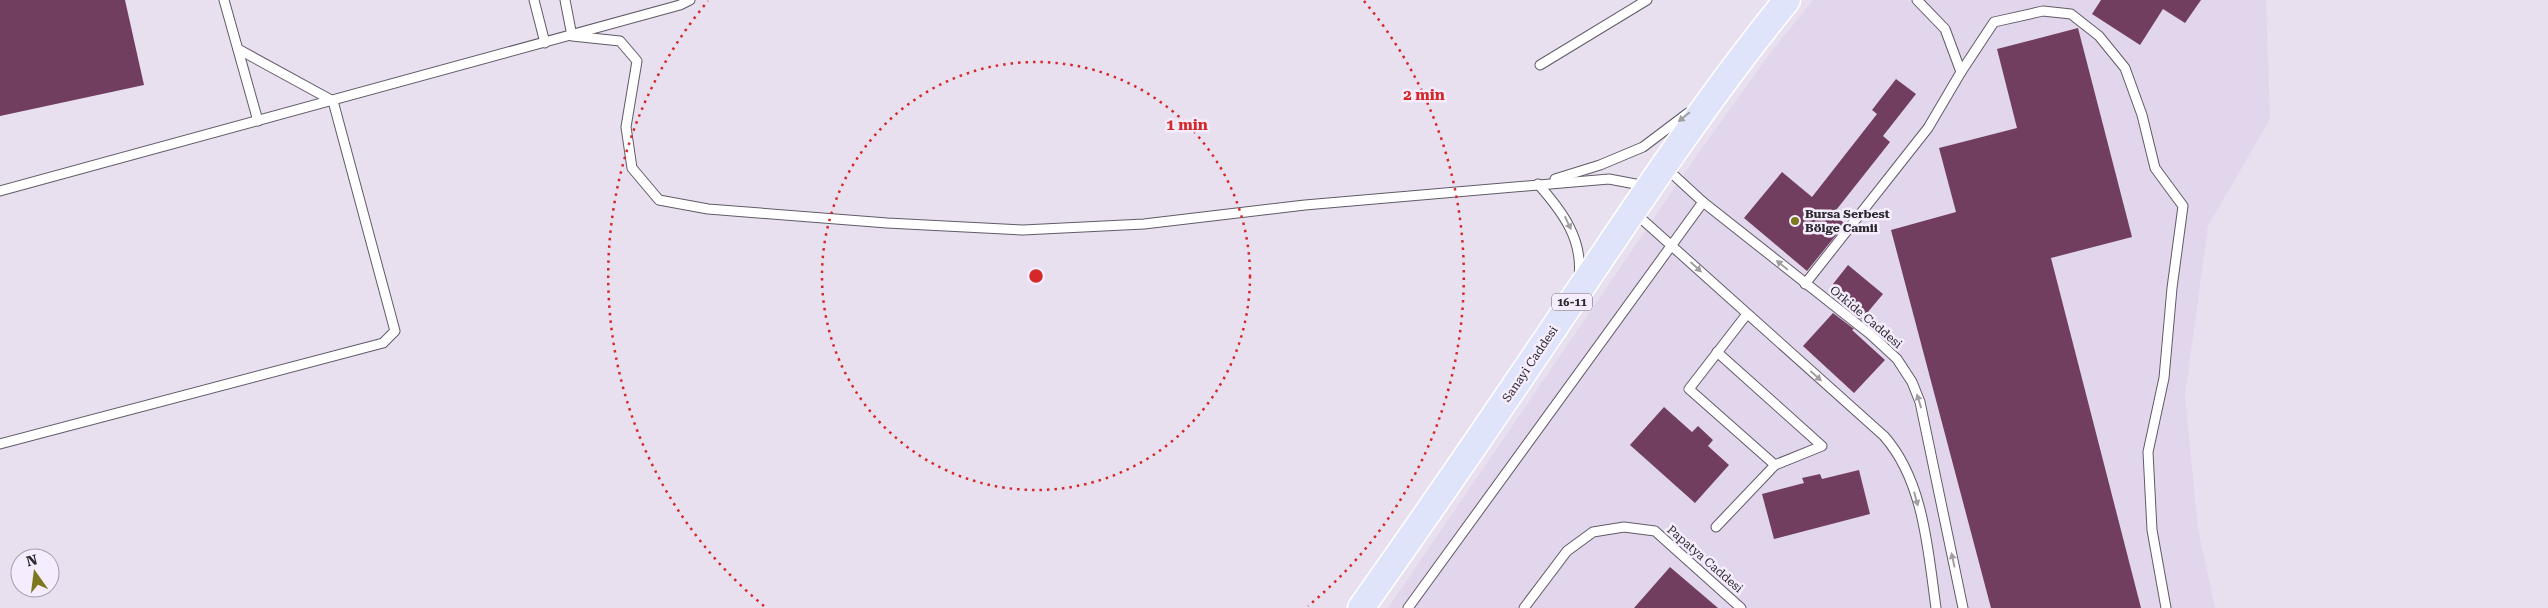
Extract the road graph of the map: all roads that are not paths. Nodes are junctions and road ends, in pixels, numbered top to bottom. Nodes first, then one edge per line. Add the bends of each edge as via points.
1 (224, 0) edge
2 (534, 0) edge
3 (565, 0) edge
4 (690, 0) edge
5 (1647, 0) edge
6 (1788, 0) edge
7 (1917, 0) edge
8 (572, 36) junction
9 (545, 43) junction
10 (238, 49) junction
11 (1540, 65) dead end
12 (1961, 72) junction
13 (1722, 86) junction
14 (333, 101) junction
15 (258, 121) junction
16 (1658, 177) junction
17 (1538, 184) junction
18 (0, 191) edge
19 (1703, 202) junction
20 (1633, 212) junction
21 (1671, 245) junction
22 (1805, 284) junction
23 (1576, 295) junction
24 (1747, 314) junction
25 (1717, 352) junction
26 (0, 444) edge
27 (1775, 465) junction
28 (1716, 527) dead end
29 (1362, 608) edge
30 (1408, 608) edge
31 (1524, 608) edge
32 (1742, 608) edge
33 (1936, 608) edge
34 (1963, 608) edge
35 (2166, 608) edge

1 - 10 lane
2 - 9 lane
3 - 8 lane
4 - 8 lane
5 - 11 lane
6 - 13 main road, Sanayi Caddesi / 16-11
7 - 12 lane via 1945,29
8 - 9 lane
8 - 17 lane via 620,41 637,62 626,127 632,168 659,200 708,209 1023,230 1144,224 1305,205
9 - 14 lane
10 - 14 lane
10 - 15 lane
12 - 22 lane via 1928,128
12 - 35 lane via 1994,22 2043,11 2071,14 2099,36 2125,68 2142,115 2155,168 2183,206 2164,378 2148,452 2152,530
13 - 16 main road, Sanayi Caddesi / 16-11
13 -> 17 lane via 1643,147 1600,165
14 - 15 lane
14 - 26 lane via 395,331 383,343
15 - 18 lane
16 - 17 lane
16 - 19 lane, Orkide Caddesi
16 - 20 main road, Sanayi Caddesi / 16-11
17 -> 23 lane via 1562,210 1574,237 1580,261
19 - 21 lane
22 -> 19 lane, Orkide Caddesi
20 - 21 lane
20 - 23 main road, Sanayi Caddesi / 16-11
21 -> 24 lane
21 - 30 lane
34 -> 22 lane, Orkide Caddesi via 1920,402 1912,382 1897,359 1877,340
23 - 29 main road, Sanayi Caddesi / 16-11
24 - 25 lane
24 -> 33 lane via 1897,451 1911,481 1926,537
25 - 27 lane via 1689,388
25 - 27 lane via 1822,446
27 - 28 lane
31 - 32 lane, Papatya Caddesi via 1567,551 1593,532 1624,527 1654,531

